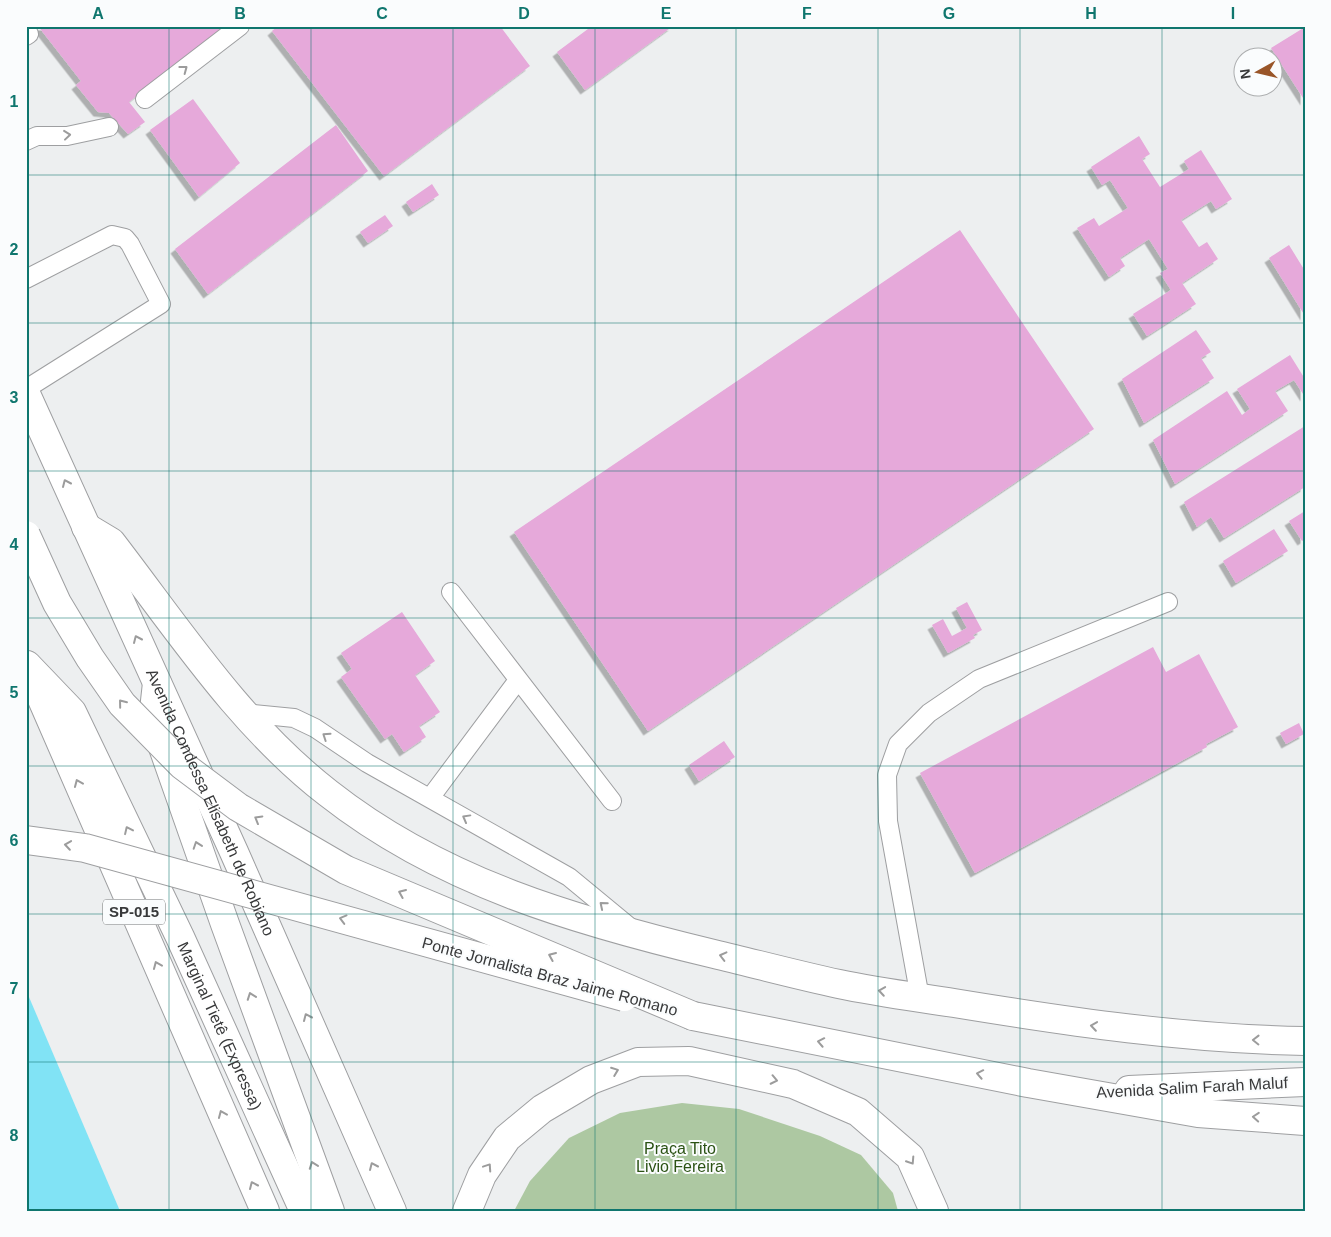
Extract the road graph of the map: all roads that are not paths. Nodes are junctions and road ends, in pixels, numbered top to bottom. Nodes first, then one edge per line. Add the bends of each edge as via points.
1 (240, 26) edge
2 (145, 99) dead end
3 (109, 127) dead end
4 (26, 140) edge
5 (26, 279) edge
6 (26, 389) edge
7 (26, 394) edge
8 (86, 527) junction
9 (26, 536) edge
10 (451, 592) dead end
11 (1168, 602) dead end
12 (27, 664) edge
13 (518, 680) junction
14 (157, 683) junction
15 (244, 713) junction
16 (430, 798) junction
17 (612, 801) dead end
18 (26, 840) edge
19 (640, 936) junction
20 (920, 998) junction
21 (693, 1016) junction
22 (1305, 1040) edge
23 (1305, 1082) edge
24 (1078, 1093) junction
25 (1305, 1121) edge
26 (265, 1211) edge
27 (304, 1211) edge
28 (330, 1211) edge
29 (392, 1211) edge
30 (467, 1211) edge
31 (934, 1211) edge

2 -> 1 lane
4 -> 3 lane
5 - 6 lane via 112,235 120,236 130,244 161,304
8 -> 7 highway, Avenida Condessa Elisabeth de Robiano
14 -> 8 highway, Avenida Condessa Elisabeth de Robiano
8 - 15 highway via 110,542
21 -> 9 highway, bridge via 346,870 238,807 182,765 122,704 57,603
10 - 13 lane
11 - 20 lane via 979,679 929,713 898,744 887,775 888,822
26 -> 12 highway, Marginal Tietê (Expressa) / SP-015
27 -> 12 highway, Marginal Tietê (Expressa) / SP-015 via 180,938 72,712
13 - 16 lane
13 - 17 lane
28 -> 14 highway via 224,924 153,719
29 -> 14 highway, Avenida Condessa Elisabeth de Robiano
16 -> 15 lane via 294,718
15 - 19 highway via 267,740 328,794 406,846 496,890
19 -> 16 lane via 569,877
21 -> 18 highway, Ponte Jornalista Braz Jaime Romano, bridge via 86,848
20 -> 19 highway via 842,985
22 -> 20 highway via 1235,1040 1097,1026
24 -> 21 highway, Ponte Jornalista Braz Jaime Romano
23 - 24 highway, Avenida Salim Farah Maluf
25 -> 24 highway via 1198,1113
30 -> 31 highway via 482,1175 507,1138 542,1109 591,1080 638,1062 689,1061 793,1084 858,1112 910,1157

